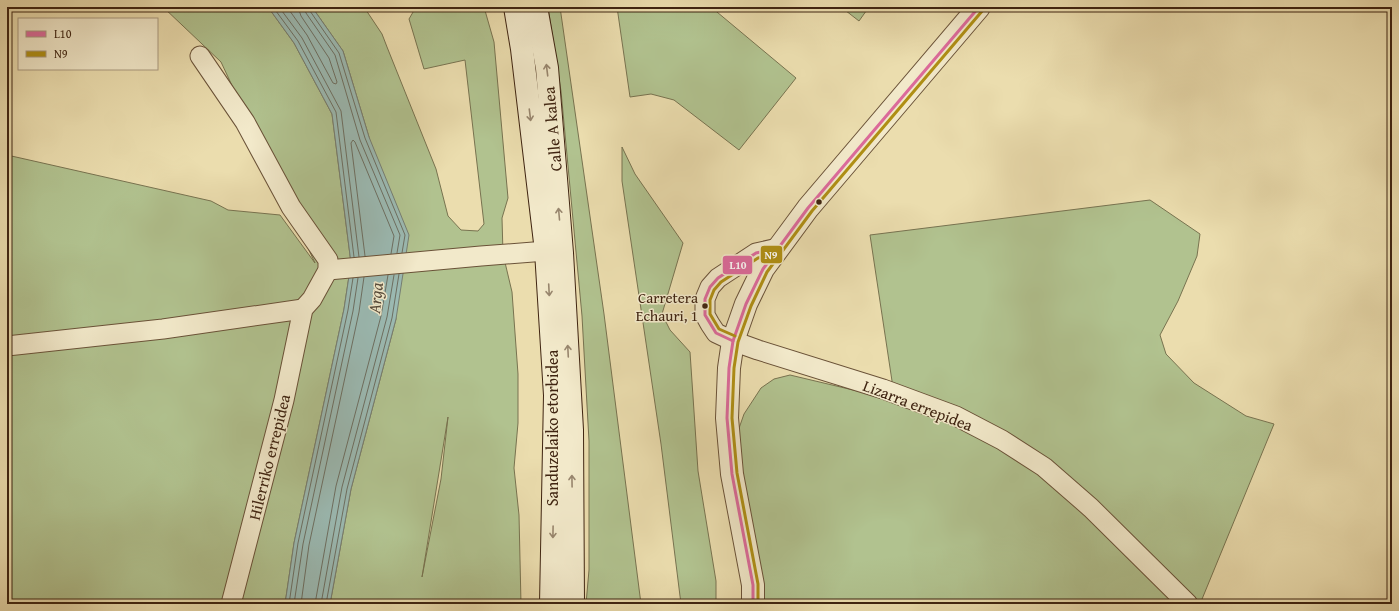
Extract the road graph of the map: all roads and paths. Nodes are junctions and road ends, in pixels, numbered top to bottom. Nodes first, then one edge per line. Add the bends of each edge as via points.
1 (514, 7) edge
2 (536, 7) edge
3 (979, 7) edge
4 (200, 56) dead end
5 (778, 248) junction
6 (554, 252) junction
7 (336, 269) junction
8 (303, 309) junction
9 (733, 341) junction
10 (7, 346) edge
11 (231, 604) edge
12 (551, 604) edge
13 (573, 604) edge
14 (753, 604) edge
15 (1188, 604) edge

1 -> 6 main road, Calle A kalea
6 -> 2 main road, Calle A kalea via 547,68
3 - 5 main road via 808,208
4 - 7 street via 246,122 291,207
5 - 9 main road via 763,269 746,304
5 - 9 street, Lizarra errepidea via 756,253 718,278 710,287 705,299 705,315 716,333
6 - 7 street
6 -> 12 main road, Sanduzelaiko etorbidea via 555,395
13 -> 6 main road, Sanduzelaiko etorbidea via 572,430
7 - 8 street, Hilerriko errepidea
8 - 10 street via 163,329
8 - 11 street, Hilerriko errepidea via 284,400
9 - 14 main road via 727,418 732,474 752,585
9 - 15 street, Lizarra errepidea via 883,389 956,416 1002,440 1044,468 1091,508

